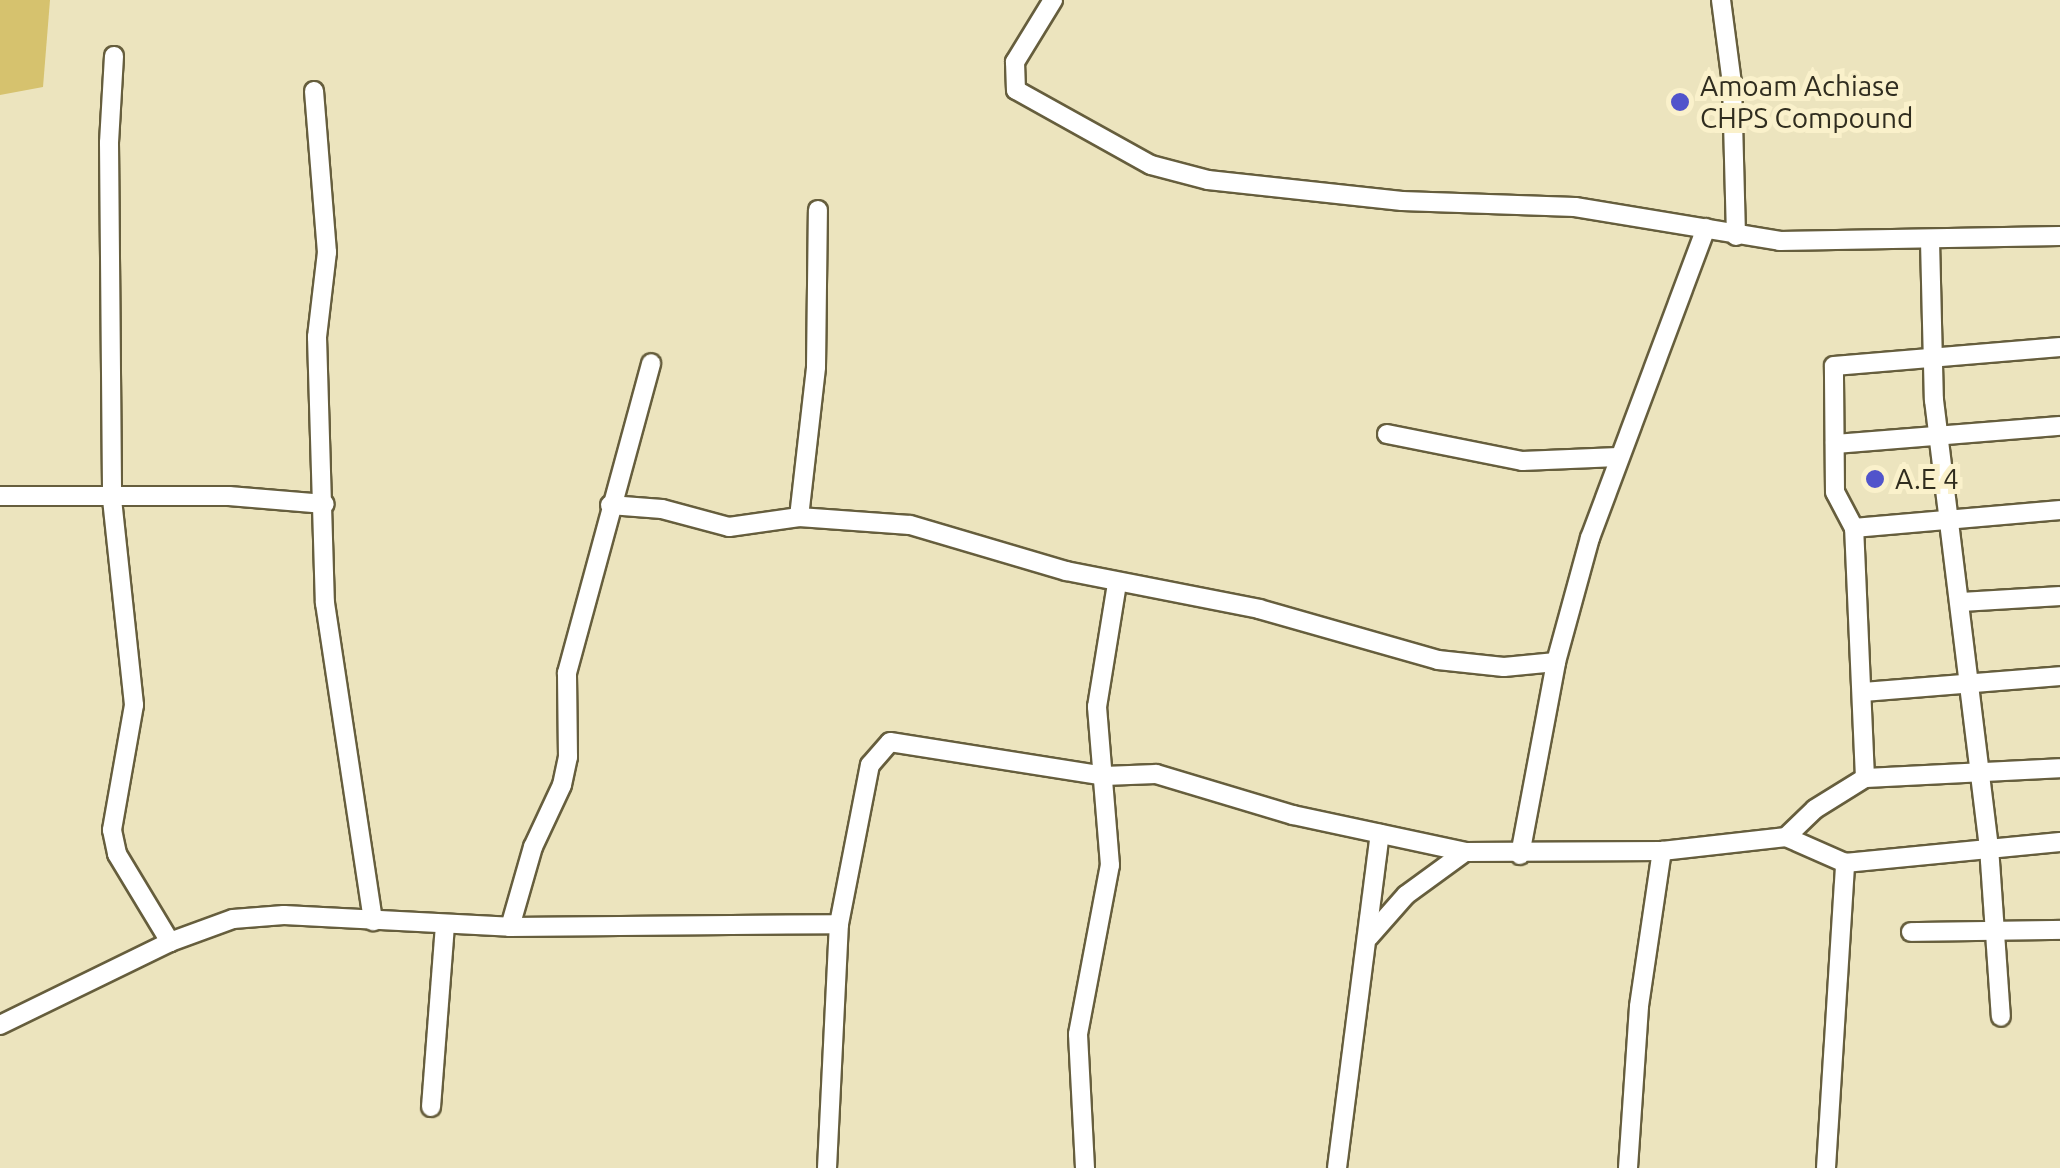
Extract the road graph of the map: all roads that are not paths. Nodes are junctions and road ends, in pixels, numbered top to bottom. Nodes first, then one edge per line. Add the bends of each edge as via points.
1 (1053, 0) edge
2 (1720, 0) edge
3 (114, 56) dead end
4 (314, 92) dead end
5 (818, 210) dead end
6 (1706, 228) junction
7 (1736, 236) junction
8 (2060, 236) edge
9 (1930, 241) junction
10 (2060, 347) edge
11 (1931, 356) junction
12 (652, 363) dead end
13 (2060, 426) edge
14 (1387, 434) dead end
15 (1942, 436) junction
16 (1835, 444) junction
17 (1618, 457) junction
18 (0, 496) edge
19 (112, 500) junction
20 (325, 504) junction
21 (610, 506) junction
22 (2060, 510) edge
23 (799, 517) junction
24 (1949, 520) junction
25 (1854, 528) junction
26 (1117, 583) junction
27 (2060, 596) edge
28 (1962, 602) junction
29 (1556, 662) junction
30 (2060, 676) edge
31 (1970, 681) junction
32 (1863, 692) junction
33 (2060, 768) edge
34 (1980, 773) junction
35 (1104, 776) junction
36 (1865, 778) junction
37 (1380, 834) junction
38 (1786, 837) junction
39 (2060, 842) edge
40 (1989, 847) junction
41 (1465, 852) junction
42 (1662, 852) junction
43 (1520, 855) junction
44 (1845, 863) junction
45 (373, 921) junction
46 (838, 924) junction
47 (445, 926) junction
48 (510, 927) junction
49 (2060, 930) edge
50 (1998, 931) junction
51 (1912, 932) dead end
52 (170, 942) junction
53 (1364, 943) junction
54 (2002, 1017) dead end
55 (0, 1024) edge
56 (431, 1107) dead end
57 (827, 1168) edge
58 (1086, 1168) edge
59 (1337, 1168) edge
60 (1628, 1168) edge
61 (1826, 1168) edge

1 - 6 street via 1015,62 1016,90 1152,165 1248,190 1537,203
2 - 7 street via 1732,83
3 - 19 street
4 - 20 street via 327,252 317,337
5 - 23 street via 816,368
6 - 7 street
6 - 17 street via 1645,404
7 - 9 street
8 - 9 street
9 - 11 street
10 - 11 street
11 - 15 street
11 - 16 street via 1838,362 1832,371
12 - 21 street
13 - 15 street
14 - 17 street via 1522,461
15 - 16 street
15 - 24 street
16 - 25 street via 1836,492
17 - 29 street
18 - 19 street
19 - 20 street via 229,496
19 - 52 street via 134,705 112,830 117,854
20 - 45 street via 324,603
21 - 23 street via 662,509 729,527
21 - 48 street via 567,673 562,785 532,847
22 - 24 street
23 - 26 street via 910,525
24 - 25 street
24 - 28 street
25 - 32 street
26 - 29 street via 1259,609 1438,660 1504,667
26 - 35 street via 1097,707
27 - 28 street
28 - 31 street
29 - 43 street
30 - 31 street
31 - 32 street
31 - 34 street
32 - 36 street
33 - 34 street
34 - 36 street
34 - 40 street
35 - 37 street via 1156,774
35 - 46 street via 905,741 882,746 870,765
35 - 58 street via 1110,865 1078,1034
36 - 38 street via 1814,809
37 - 41 street
37 - 53 street
38 - 42 street
38 - 44 street
39 - 40 street
40 - 44 street
40 - 50 street
41 - 43 street
41 - 53 street via 1406,895
42 - 43 street
42 - 60 street via 1639,1006
44 - 61 street
45 - 47 street
45 - 52 street via 284,914 233,919
46 - 48 street
46 - 57 street
47 - 48 street
47 - 56 street
49 - 50 street
50 - 51 street
50 - 54 street
52 - 55 street
53 - 59 street

